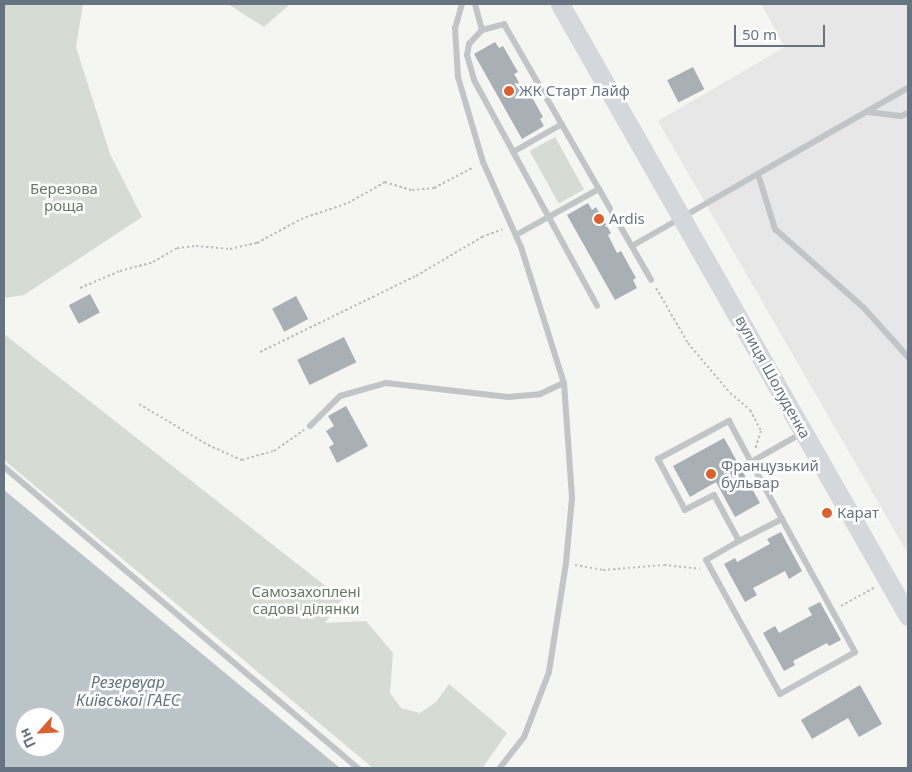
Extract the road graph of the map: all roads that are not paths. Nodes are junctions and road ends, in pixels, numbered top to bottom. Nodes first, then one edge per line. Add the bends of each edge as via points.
1 (462, 4) edge
2 (475, 4) edge
3 (560, 4) edge
4 (482, 30) junction
5 (908, 88) edge
6 (868, 112) junction
7 (908, 114) edge
8 (562, 124) junction
9 (513, 152) junction
10 (758, 174) junction
11 (599, 189) junction
12 (682, 217) junction
13 (549, 218) junction
14 (516, 235) junction
15 (632, 246) junction
16 (651, 280) road end
17 (597, 306) dead end
18 (908, 357) edge
19 (564, 383) junction
20 (310, 426) road end
21 (804, 432) junction
22 (751, 462) junction
23 (4, 467) edge
24 (782, 519) junction
25 (739, 541) junction
26 (908, 616) edge
27 (358, 768) edge
28 (500, 768) edge

1 - 14 lane via 455,28 458,77 483,162
2 - 4 lane
3 - 12 main road, вулиця Шолуденка
4 - 8 lane via 504,24
4 - 9 lane via 469,44 467,55 474,80
5 - 6 lane
6 - 7 lane
6 - 10 lane
8 - 9 lane
8 - 11 lane
9 - 13 lane
10 - 12 lane
10 - 18 lane via 775,229 864,308
11 - 13 lane
11 - 15 lane
12 - 15 lane
12 - 21 main road, вулиця Шолуденка
13 - 14 lane
13 - 17 lane
14 - 19 lane
15 - 16 lane
19 - 20 lane via 540,394 508,397 386,383 340,396
19 - 28 lane via 572,498 566,564 549,672 524,737
21 - 22 lane
21 - 26 main road, вулиця Шолуденка
22 - 24 lane
22 - 25 lane via 729,421 658,458 685,510 714,495
23 - 27 lane
24 - 25 lane
24 - 25 lane via 855,652 780,694 706,560

